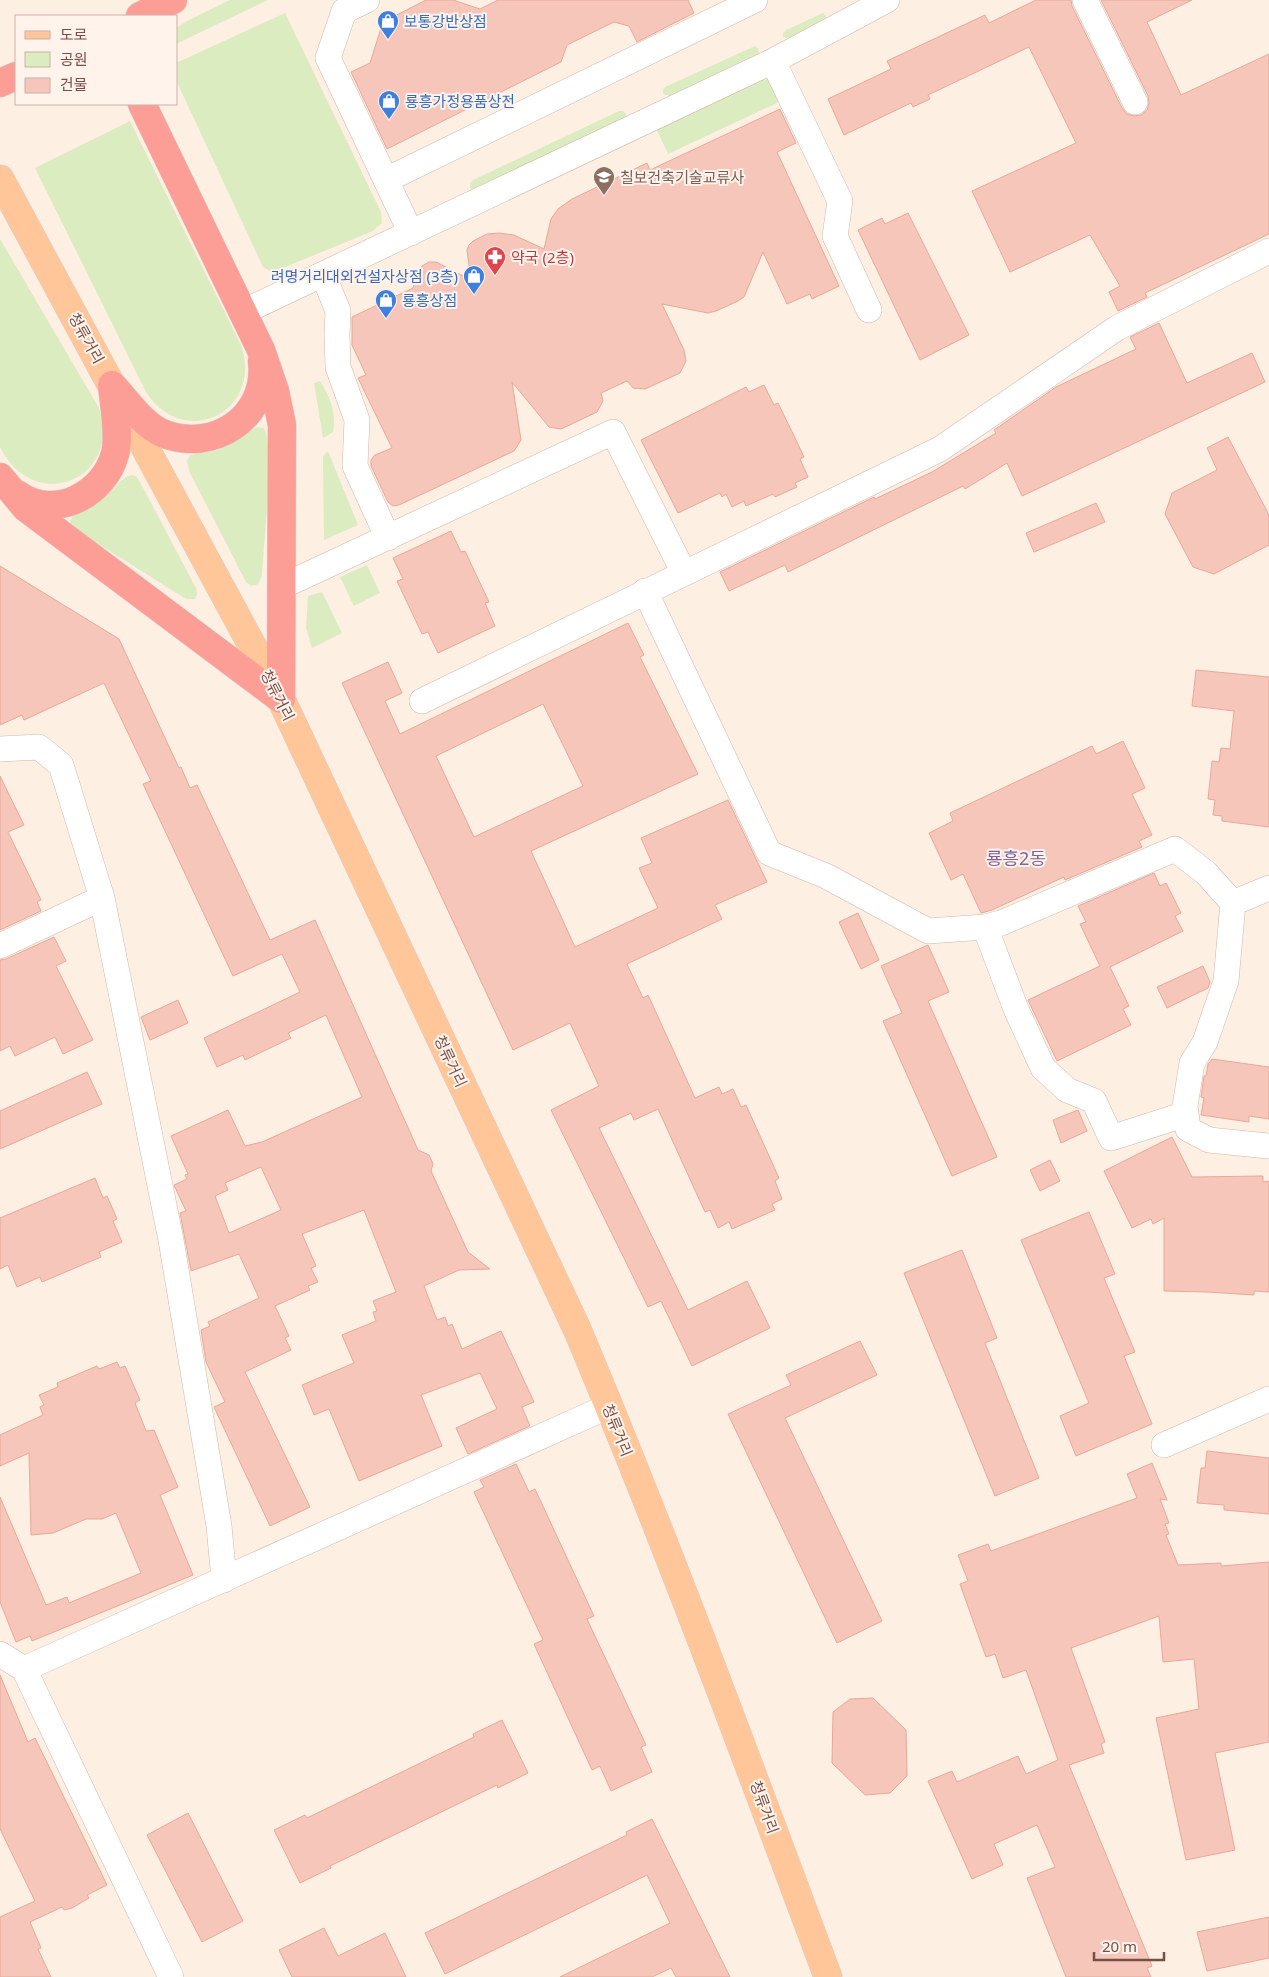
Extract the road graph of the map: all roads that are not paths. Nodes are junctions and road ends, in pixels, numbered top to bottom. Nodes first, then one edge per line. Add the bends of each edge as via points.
1 (366, 0) edge
2 (755, 0) edge
3 (887, 0) edge
4 (1085, 0) edge
5 (774, 62) junction
6 (15, 76) edge
7 (0, 84) edge
8 (1135, 102) dead end
9 (142, 105) edge
10 (0, 179) edge
11 (386, 180) junction
12 (411, 233) junction
13 (1269, 251) edge
14 (323, 274) junction
15 (869, 310) dead end
16 (243, 312) junction
17 (261, 350) junction
18 (112, 385) junction
19 (1, 483) edge
20 (388, 538) junction
21 (684, 573) junction
22 (281, 587) junction
23 (645, 591) junction
24 (281, 699) junction
25 (422, 701) dead end
26 (0, 749) edge
27 (1269, 888) edge
28 (102, 898) junction
29 (1233, 903) junction
30 (985, 927) junction
31 (0, 946) edge
32 (1186, 1114) junction
33 (1269, 1146) edge
34 (1269, 1400) edge
35 (609, 1406) junction
36 (1164, 1445) dead end
37 (224, 1580) junction
38 (0, 1654) edge
39 (24, 1669) junction
40 (171, 1977) edge
41 (828, 1977) edge

1 - 11 street via 344,11 328,58
2 - 11 street
3 - 5 street
4 - 8 street
5 - 12 street
5 - 15 street via 840,201 836,236
6 - 7 highway
9 - 16 highway
10 - 18 main road, 청류거리
11 - 12 street
12 - 14 street
13 - 21 street via 1116,328 940,449
14 - 16 street
14 - 20 street via 338,311 338,367 357,420 355,466
16 - 17 highway
17 - 18 highway via 264,374 258,398 244,418 225,432 204,439 182,439 160,432 143,419
17 - 22 highway via 282,424
18 - 19 highway via 115,453 108,472 96,487 79,499 39,504
18 - 24 main road, 청류거리
19 - 24 highway via 48,525
20 - 21 street via 613,432
20 - 22 street
21 - 23 street
22 - 24 highway
23 - 25 street
23 - 30 street via 769,853 826,876 928,931
24 - 35 main road, 청류거리 via 577,1329
26 - 28 street via 39,747 61,765
27 - 29 street
28 - 31 street
28 - 37 street via 171,1240 219,1526
29 - 30 street via 1206,872 1175,849
29 - 32 street via 1226,981 1205,1042 1192,1063
30 - 32 street via 1043,1068 1067,1090 1094,1101 1111,1138
32 - 33 street via 1188,1129 1209,1140
34 - 36 street
35 - 37 street
35 - 41 main road, 청류거리 via 730,1714
37 - 39 street
38 - 39 street
39 - 40 street

